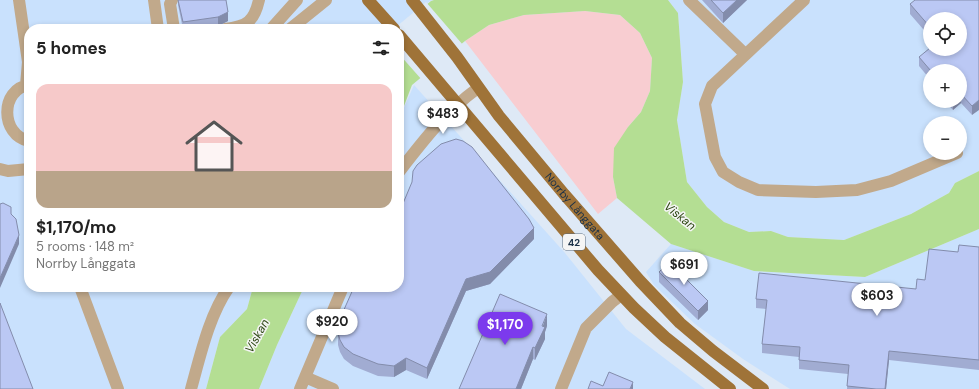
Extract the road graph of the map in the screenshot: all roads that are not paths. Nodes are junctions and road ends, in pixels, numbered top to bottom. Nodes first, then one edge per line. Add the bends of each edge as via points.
1 (20, 0) edge
2 (154, 0) edge
3 (172, 0) edge
4 (259, 0) edge
5 (297, 0) edge
6 (326, 0) edge
7 (368, 0) edge
8 (412, 0) edge
9 (689, 0) edge
10 (804, 0) edge
11 (157, 24) edge
12 (173, 24) edge
13 (246, 24) edge
14 (275, 24) edge
15 (296, 24) edge
16 (389, 24) edge
17 (24, 31) edge
18 (404, 41) edge
19 (746, 54) junction
20 (24, 87) edge
21 (478, 88) junction
22 (3, 103) edge
23 (457, 103) junction
24 (24, 139) edge
25 (940, 160) edge
26 (404, 166) edge
27 (0, 169) edge
28 (24, 169) edge
29 (82, 292) edge
30 (226, 292) edge
31 (341, 292) edge
32 (622, 295) junction
33 (305, 377) junction
34 (118, 389) edge
35 (191, 389) edge
36 (300, 389) edge
37 (332, 389) edge
38 (561, 389) edge
39 (730, 389) edge
40 (763, 389) edge

1 - 17 street
2 - 11 street
3 - 12 street via 170,4
4 - 13 street via 254,18
5 - 14 street
6 - 15 street
7 - 16 main road
8 - 21 main road, Norrby Långgata / 42
9 - 19 street
10 - 19 street
18 - 23 main road, 42
19 - 25 street via 712,86 705,104 715,157 723,172 739,182 758,190 857,190 891,181
20 - 22 street via 14,92
21 - 23 street
21 - 40 main road, Norrby Långgata / 42 via 564,194 662,305 713,351
22 - 24 street via 6,122 11,131
23 - 26 street via 433,128
23 - 32 main road, 42
27 - 28 street
29 - 34 street
30 - 35 street via 208,333
31 - 33 street
32 - 38 street via 586,328
32 - 39 main road, 42 via 665,337
33 - 36 street
33 - 37 street

